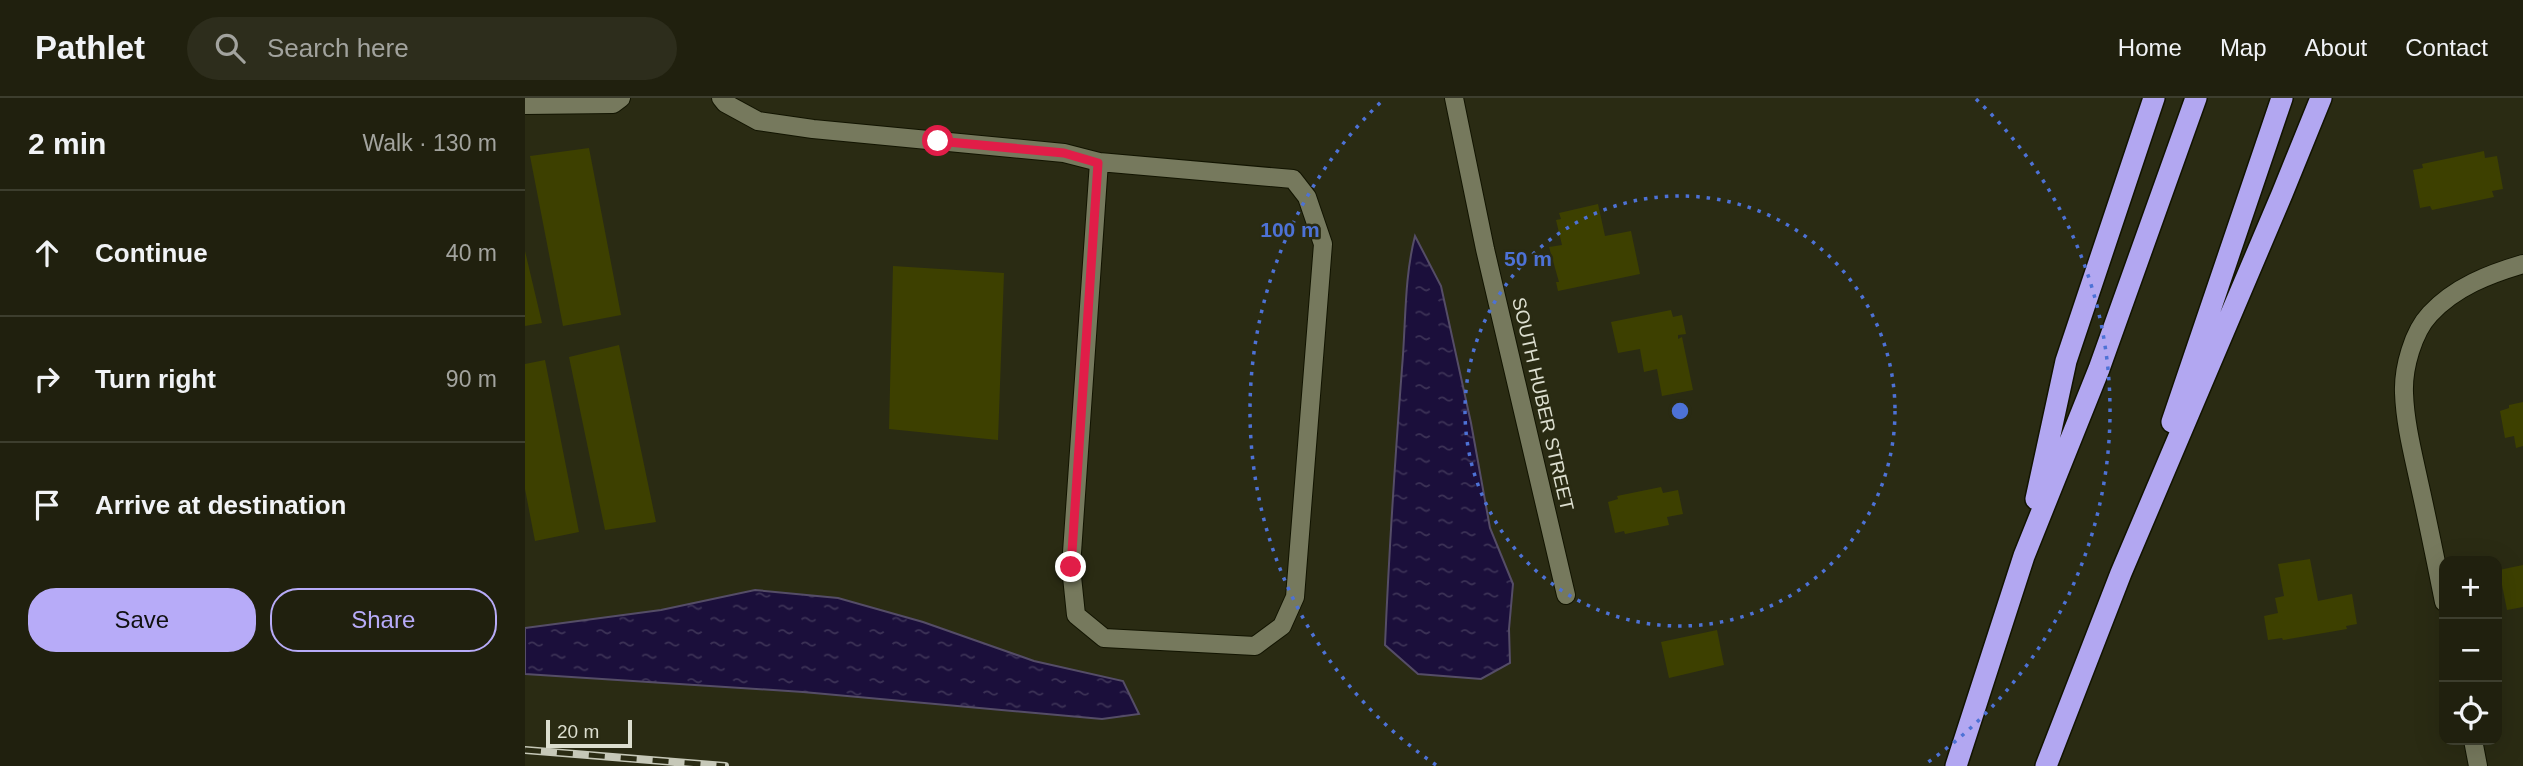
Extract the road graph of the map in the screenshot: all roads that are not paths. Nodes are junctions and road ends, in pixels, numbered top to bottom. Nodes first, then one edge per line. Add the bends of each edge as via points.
1 (621, 98) edge
2 (721, 98) edge
3 (1454, 98) edge
4 (2154, 98) edge
5 (2196, 98) edge
6 (2282, 98) edge
7 (2321, 98) edge
8 (525, 105) edge
9 (1098, 163) junction
10 (2523, 264) edge
11 (2024, 556) junction
12 (2121, 573) junction
13 (2439, 578) edge
14 (1566, 596) dead end
15 (2474, 745) edge
16 (1956, 766) edge
17 (2046, 766) edge
18 (2479, 766) edge

1 - 8 street via 613,104
2 - 9 street via 758,121 1064,153
3 - 14 street, SOUTH HUBER STREET
4 - 11 highway via 2066,361
5 - 11 highway via 2099,369
6 - 12 highway
7 - 12 highway
9 - 9 street via 1293,179 1307,197 1323,244 1295,597 1282,626 1255,646 1104,638 1076,615 1071,567
10 - 13 street via 2468,285 2447,299 2429,315 2408,365 2404,392 2411,444
11 - 16 highway
12 - 17 highway
15 - 18 street

